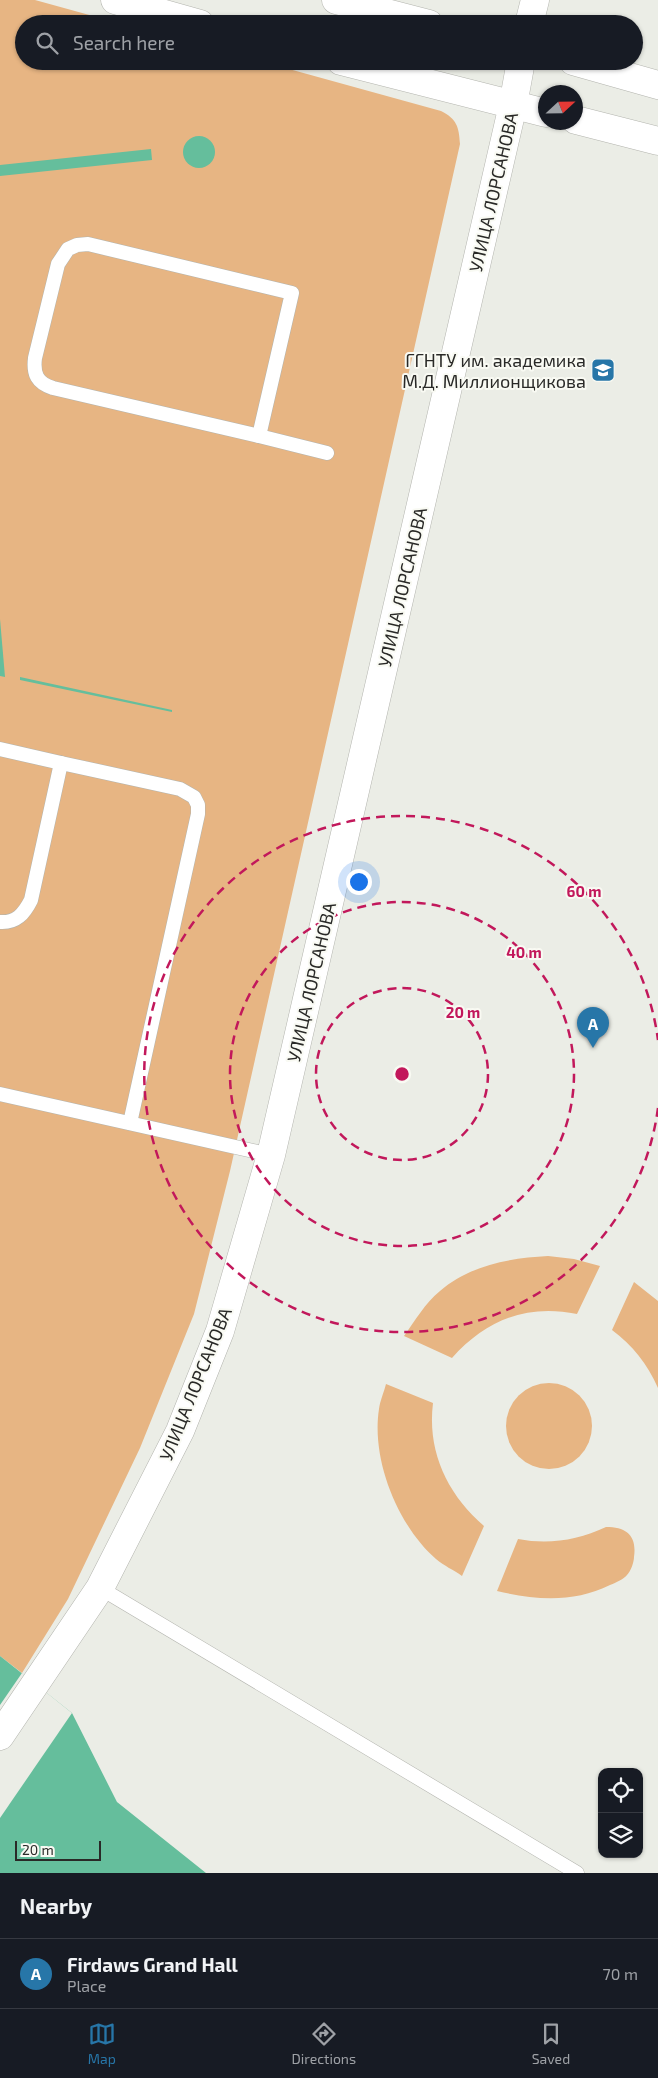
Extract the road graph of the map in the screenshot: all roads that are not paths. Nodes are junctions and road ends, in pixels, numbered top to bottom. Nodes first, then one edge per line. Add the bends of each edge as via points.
1 (115, 0) edge
2 (336, 0) edge
3 (535, 0) edge
4 (168, 15) edge
5 (394, 15) edge
6 (531, 15) edge
7 (377, 70) edge
8 (519, 70) edge
9 (605, 70) edge
10 (658, 85) edge
11 (513, 104) junction
12 (538, 111) edge
13 (583, 122) edge
14 (658, 141) edge
15 (258, 436) junction
16 (326, 453) dead end
17 (0, 749) edge
18 (61, 763) junction
19 (0, 922) edge
20 (0, 1094) edge
21 (130, 1123) junction
22 (271, 1155) junction
23 (100, 1588) junction
24 (0, 1736) edge
25 (577, 1873) edge

1 - 4 main road
2 - 5 main road
3 - 6 main road
7 - 11 main road
8 - 11 main road, УЛИЦА ЛОРСАНОВА
9 - 10 main road
11 - 12 main road
11 - 22 main road, УЛИЦА ЛОРСАНОВА
13 - 14 main road
15 - 15 lane via 292,293 88,244 68,249 58,264 36,358 36,378 43,385
15 - 16 lane
17 - 18 lane
18 - 19 lane via 32,900 17,918
18 - 21 lane via 180,789 194,797 198,805
20 - 21 lane
21 - 22 lane
22 - 23 main road, УЛИЦА ЛОРСАНОВА via 220,1331 180,1431
23 - 24 main road, УЛИЦА ЛОРСАНОВА
23 - 25 lane

